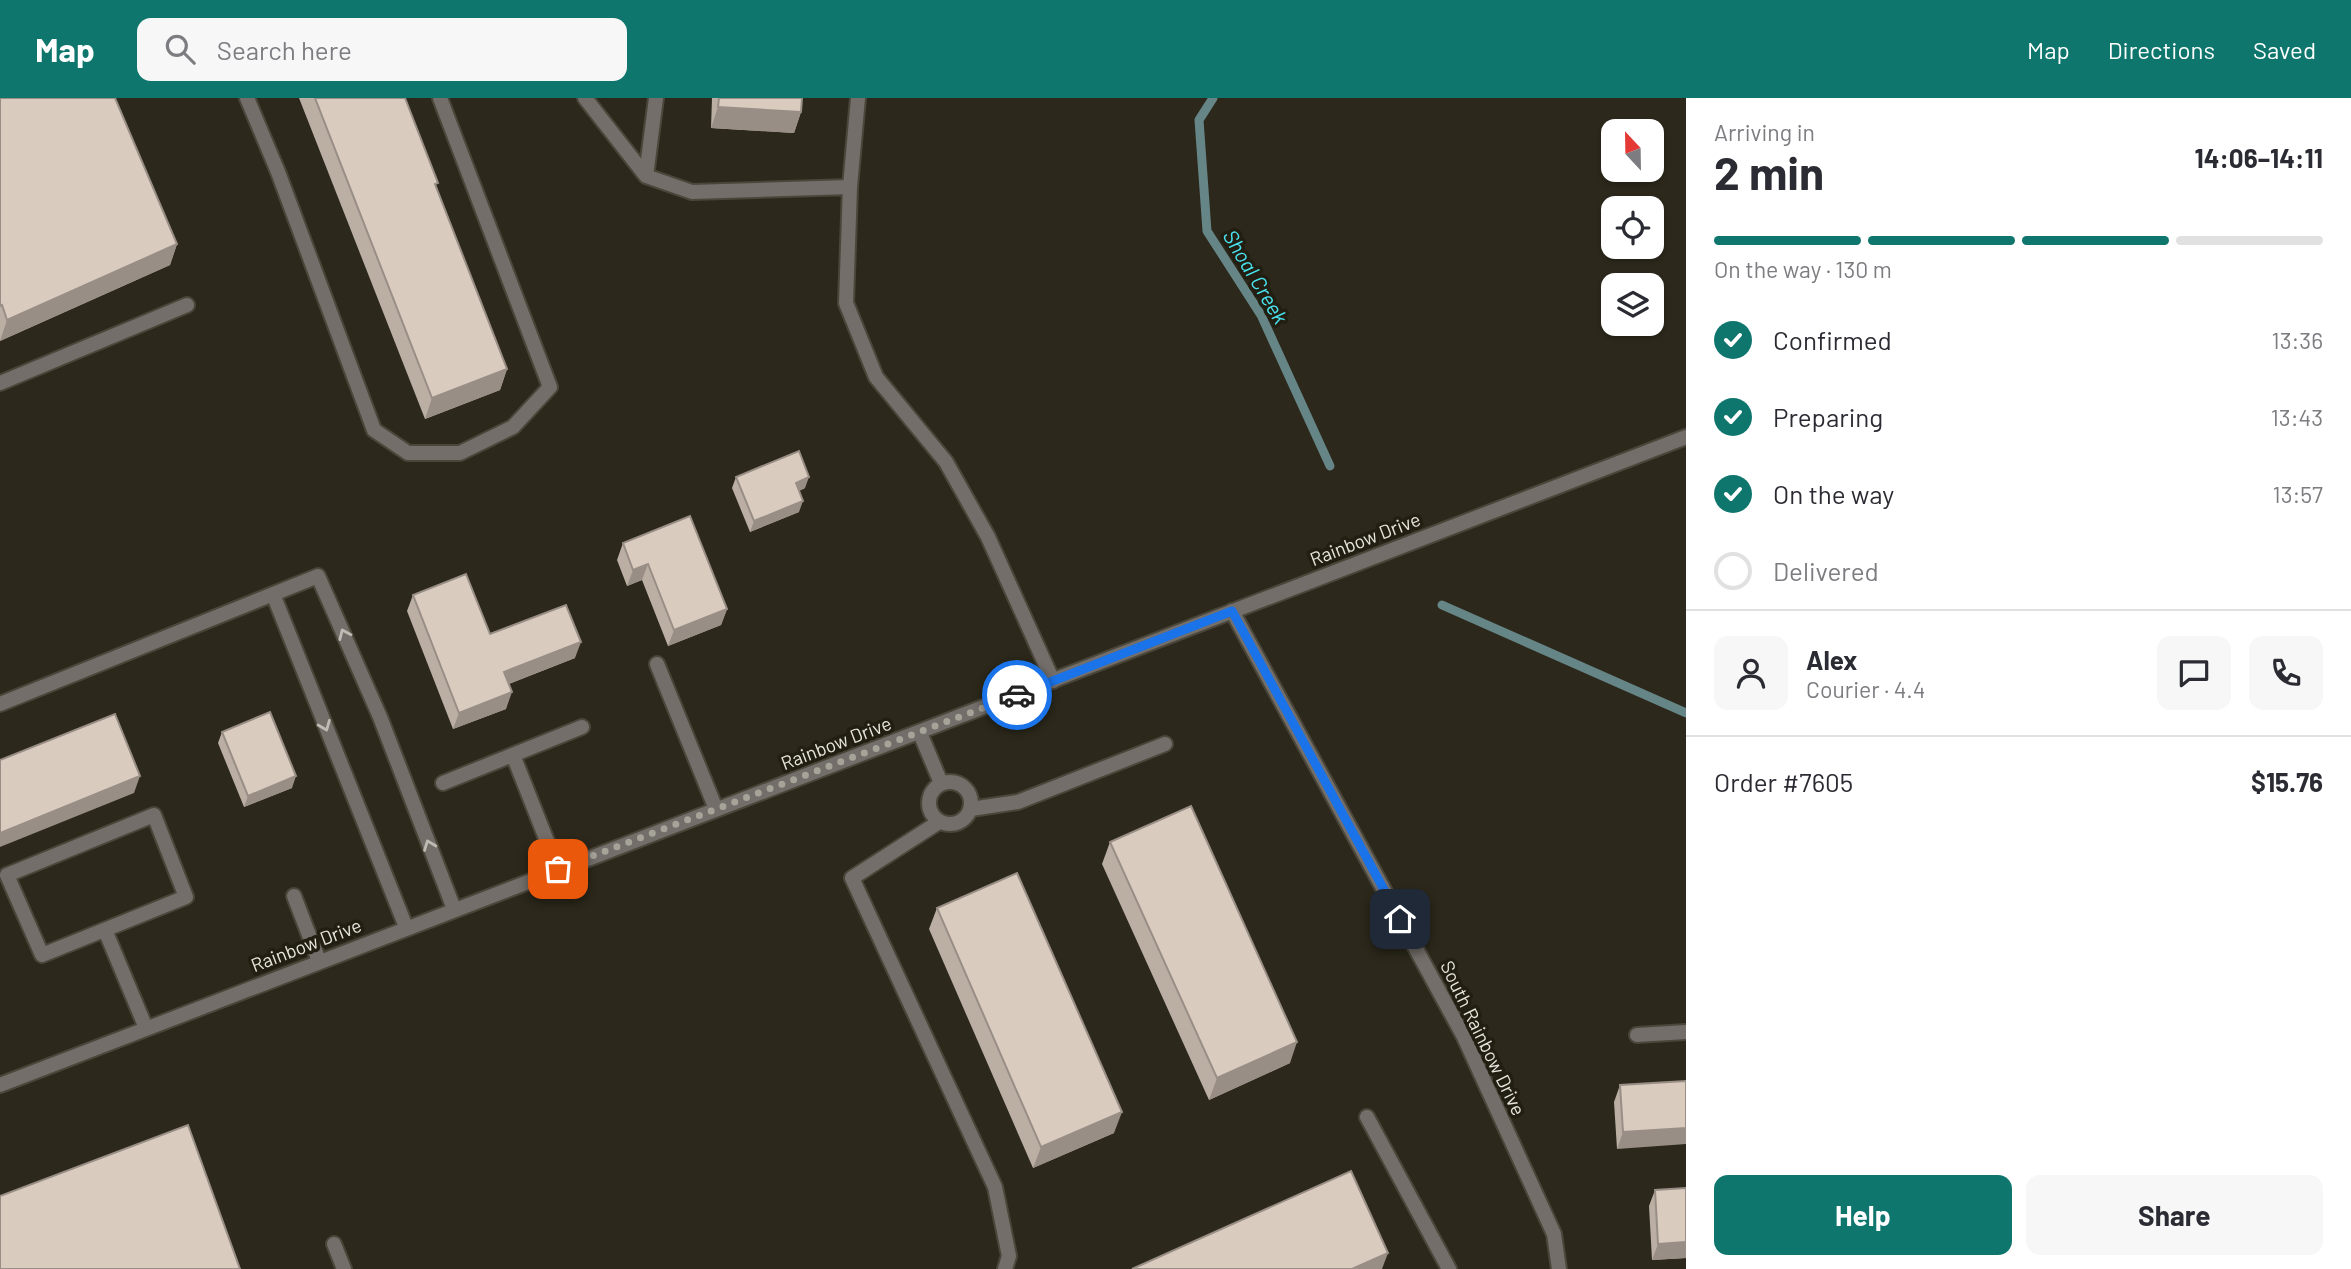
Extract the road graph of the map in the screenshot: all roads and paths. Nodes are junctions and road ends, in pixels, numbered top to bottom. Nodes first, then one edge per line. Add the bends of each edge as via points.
1 (247, 98) edge
2 (440, 98) edge
3 (585, 98) edge
4 (656, 98) edge
5 (858, 98) edge
6 (646, 176) junction
7 (850, 187) junction
8 (187, 305) dead end
9 (0, 383) edge
10 (1686, 437) edge
11 (272, 594) junction
12 (1232, 611) junction
13 (657, 664) dead end
14 (1053, 681) junction
15 (0, 704) edge
16 (582, 727) dead end
17 (920, 733) junction
18 (1166, 744) dead end
19 (513, 755) junction
20 (443, 783) dead end
21 (942, 783) junction
22 (716, 809) junction
23 (971, 809) junction
24 (939, 822) junction
25 (558, 869) junction
26 (294, 896) dead end
27 (454, 909) junction
28 (406, 927) junction
29 (105, 930) junction
30 (319, 961) junction
31 (146, 1028) junction
32 (1686, 1032) edge
33 (1637, 1035) dead end
34 (0, 1085) edge
35 (1367, 1117) dead end
36 (334, 1244) dead end
37 (344, 1269) edge
38 (1005, 1269) edge
39 (1449, 1269) edge
40 (1559, 1269) edge

1 - 2 street via 374,430 408,453 460,453 513,427 550,387
3 - 6 street
4 - 6 street
5 - 7 street
6 - 7 street via 692,192
7 - 14 street via 846,303 876,377 946,462 988,537
8 - 9 street
10 - 12 street, Rainbow Drive
11 - 15 street
27 -> 11 street via 380,717 318,576
11 -> 28 street
12 - 14 street, Rainbow Drive
12 - 40 street, South Rainbow Drive via 1464,1037 1554,1234
13 - 22 street
14 - 17 street, Rainbow Drive
16 - 19 street
17 - 21 street
17 - 22 street, Rainbow Drive
18 - 23 street via 1018,802
19 - 20 street
19 - 25 street
21 - 23 street via 951,781 968,790
21 - 24 street via 929,797 932,815
22 - 25 street, Rainbow Drive
23 - 24 street via 959,823
24 - 38 street via 852,878 995,1187 1009,1256
25 - 27 street, Rainbow Drive
26 - 30 street
27 - 28 street, Rainbow Drive
28 - 30 street, Rainbow Drive
29 - 29 street via 186,897 154,816 7,874 42,955
29 - 31 street
30 - 31 street, Rainbow Drive
31 - 34 street, Rainbow Drive
32 - 33 street
35 - 39 street
36 - 37 street

